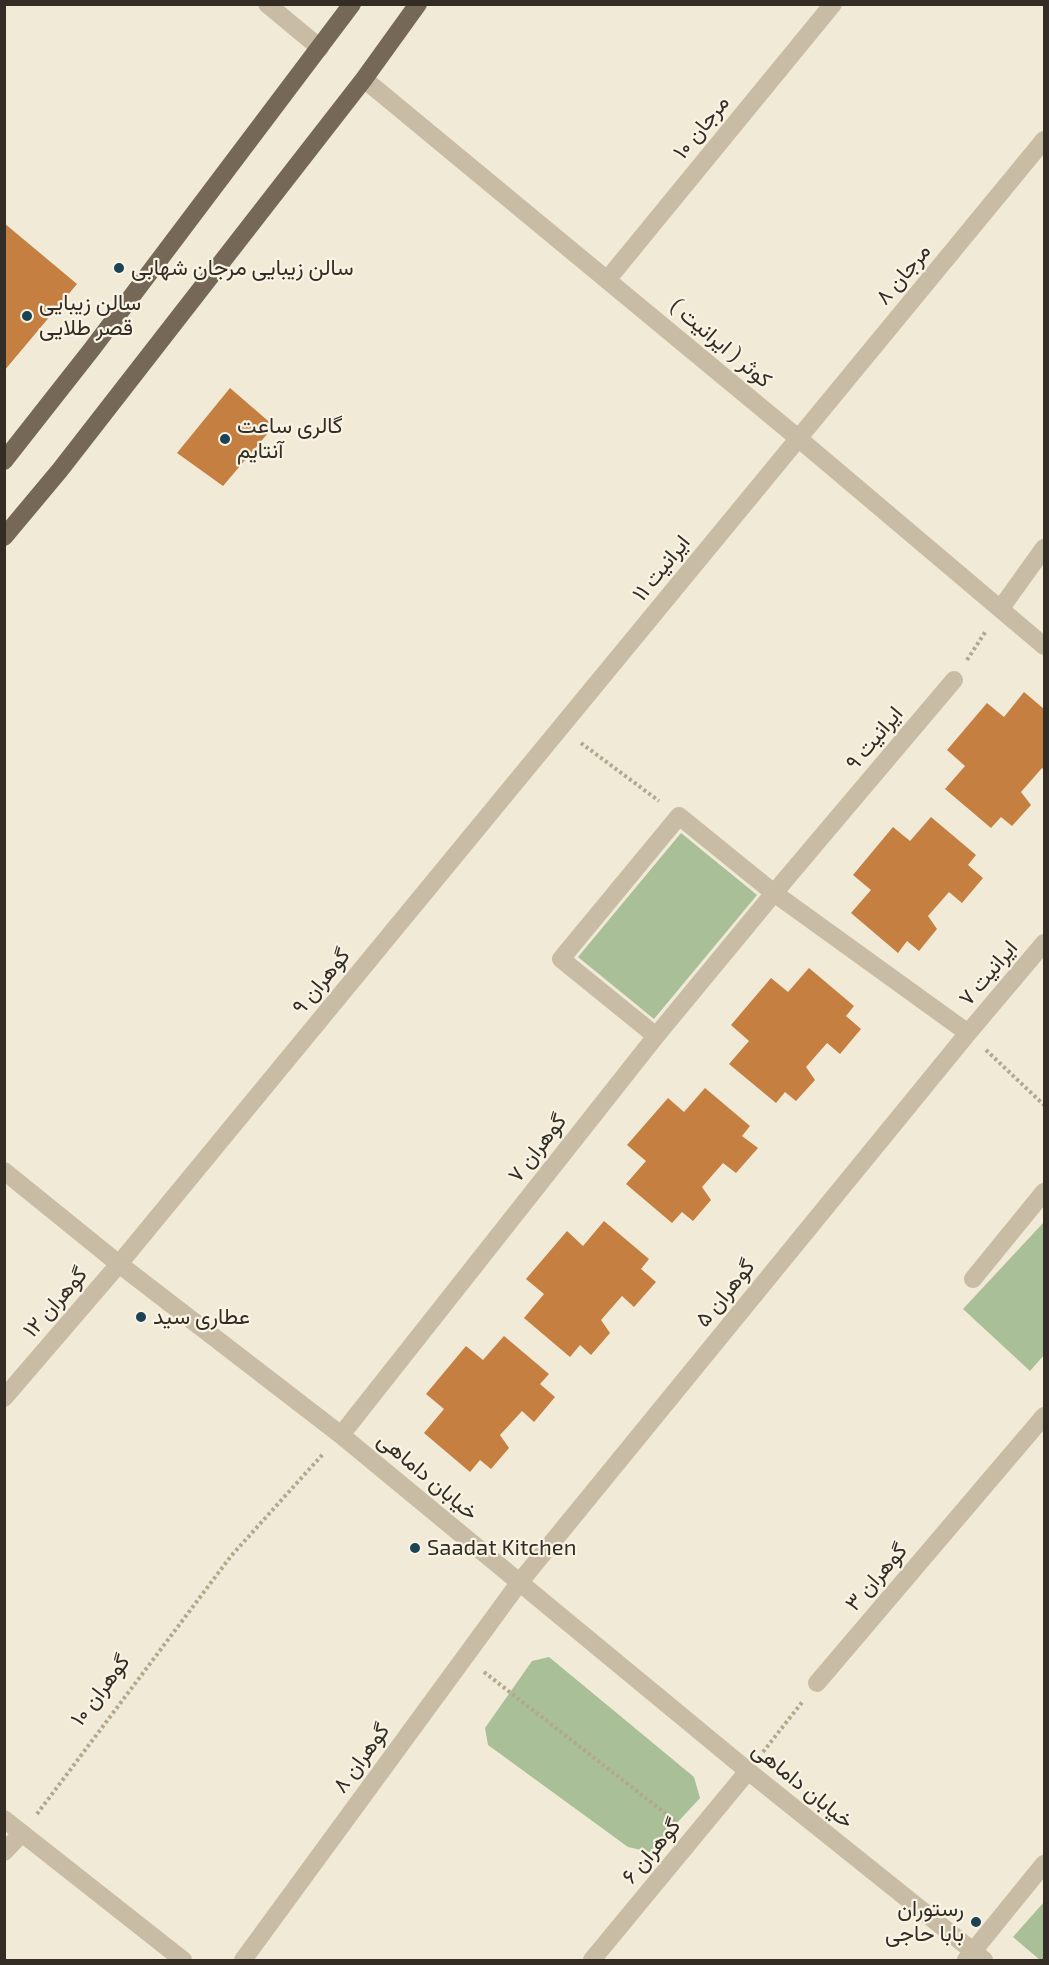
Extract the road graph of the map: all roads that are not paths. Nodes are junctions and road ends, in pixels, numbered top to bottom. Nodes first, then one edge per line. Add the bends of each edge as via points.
1 (267, 4) edge
2 (352, 4) edge
3 (418, 4) edge
4 (832, 4) edge
5 (320, 48) junction
6 (364, 79) junction
7 (1044, 140) edge
8 (607, 280) junction
9 (798, 438) junction
10 (4, 461) edge
11 (4, 537) edge
12 (1044, 548) edge
13 (1001, 608) junction
14 (1044, 646) edge
15 (954, 680) road end
16 (560, 728) joint
17 (774, 893) junction
18 (1044, 944) edge
19 (968, 1034) junction
20 (656, 1036) junction
21 (4, 1171) edge
22 (1044, 1192) edge
23 (119, 1264) junction
24 (973, 1279) dead end
25 (4, 1398) edge
26 (1044, 1416) edge
27 (341, 1435) junction
28 (519, 1583) junction
29 (817, 1683) road end
30 (748, 1772) junction
31 (4, 1819) edge
32 (22, 1833) junction
33 (4, 1852) edge
34 (1044, 1864) edge
35 (974, 1958) edge
36 (183, 1960) edge
37 (243, 1960) edge
38 (592, 1960) edge

1 - 5 street
2 - 5 main road
3 - 6 main road
4 - 8 street, مرجان ۱۰
5 - 10 main road
6 - 8 street, کوثر ( ایرانیت )
6 - 11 main road
7 - 9 street, مرجان ۸
8 - 9 street, کوثر ( ایرانیت )
9 - 13 street, کوثر ( ایرانیت )
9 - 16 street, ایرانیت ۱۱
12 - 13 street
13 - 14 street, کوثر ( ایرانیت )
15 - 17 street, ایرانیت ۹
16 - 23 street, گوهران ۹
17 - 19 street
17 - 20 street, گوهران ۷
17 - 20 street via 679,816 561,959
18 - 19 street, ایرانیت ۷
19 - 28 street, گوهران ۵
20 - 27 street, گوهران ۷
21 - 23 street, خیابان داماهی
22 - 24 street
23 - 25 street, گوهران ۱۲
23 - 27 street, خیابان داماهی
26 - 29 street, گوهران ۳
27 - 28 street, خیابان داماهی
28 - 30 street, خیابان داماهی
28 - 37 street, گوهران ۸
30 - 35 street, خیابان داماهی
30 - 38 street, گوهران ۶
31 - 32 street
32 - 33 street
32 - 36 street
34 - 35 street

